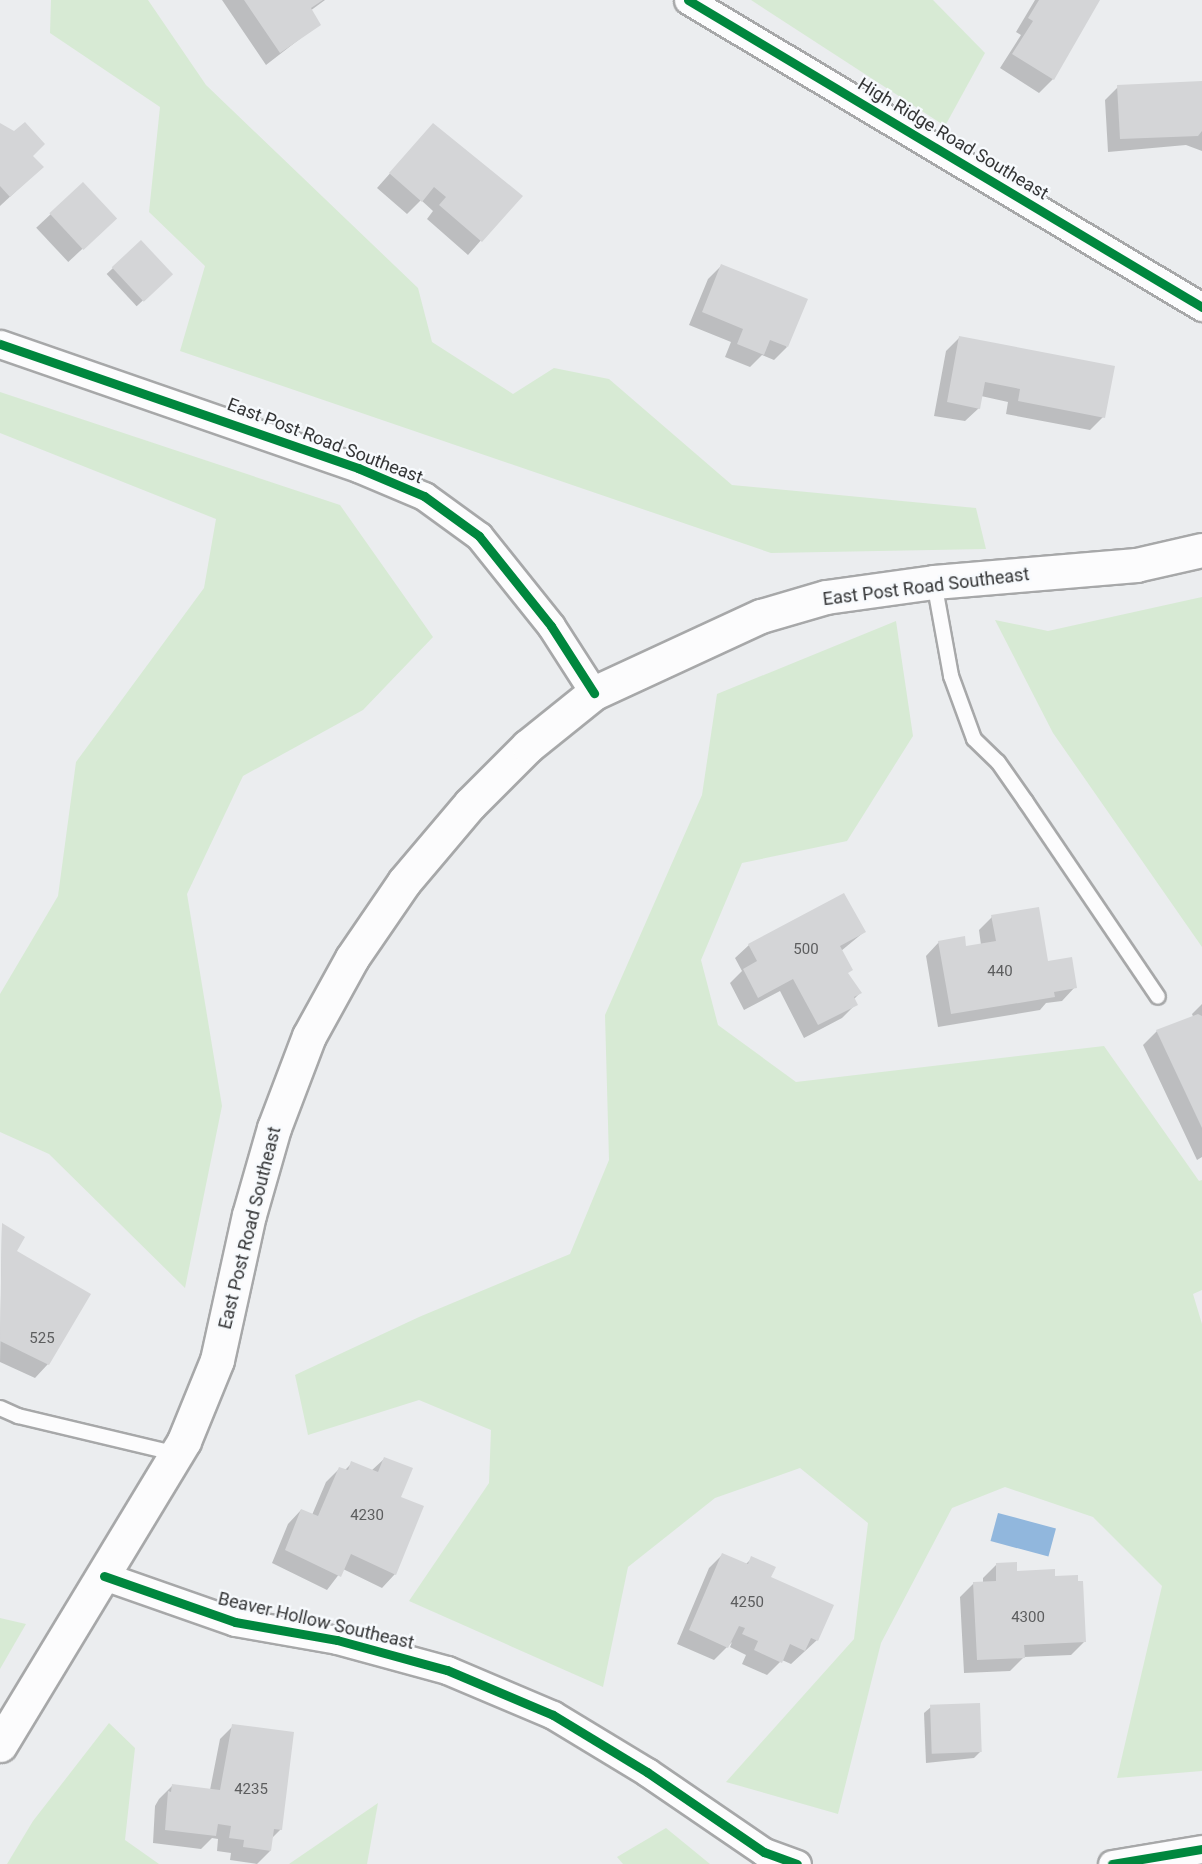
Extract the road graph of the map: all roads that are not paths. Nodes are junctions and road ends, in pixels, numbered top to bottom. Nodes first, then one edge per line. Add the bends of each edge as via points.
1 (687, 0) edge
2 (1202, 307) edge
3 (0, 344) edge
4 (1202, 550) edge
5 (934, 582) junction
6 (594, 693) junction
7 (1158, 997) dead end
8 (0, 1408) edge
9 (177, 1454) junction
10 (104, 1576) junction
11 (0, 1745) edge
12 (1202, 1850) edge
13 (797, 1864) edge
14 (1112, 1864) edge

1 - 2 street, High Ridge Road Southeast
3 - 6 street, East Post Road Southeast via 358,468 424,496 479,536 551,626
4 - 5 main road, East Post Road Southeast via 1136,565
5 - 6 main road, East Post Road Southeast via 826,597 761,616
5 - 7 lane via 951,676 974,739 998,762
6 - 9 main road, East Post Road Southeast via 528,746 470,804 404,882 352,958 309,1036 273,1128 217,1360
8 - 9 lane via 18,1416
9 - 10 main road, East Post Road Southeast
10 - 11 main road, East Post Road Southeast
10 - 13 street, Beaver Hollow Southeast via 235,1622 337,1640 447,1670 553,1715 647,1772 764,1852
12 - 14 street

